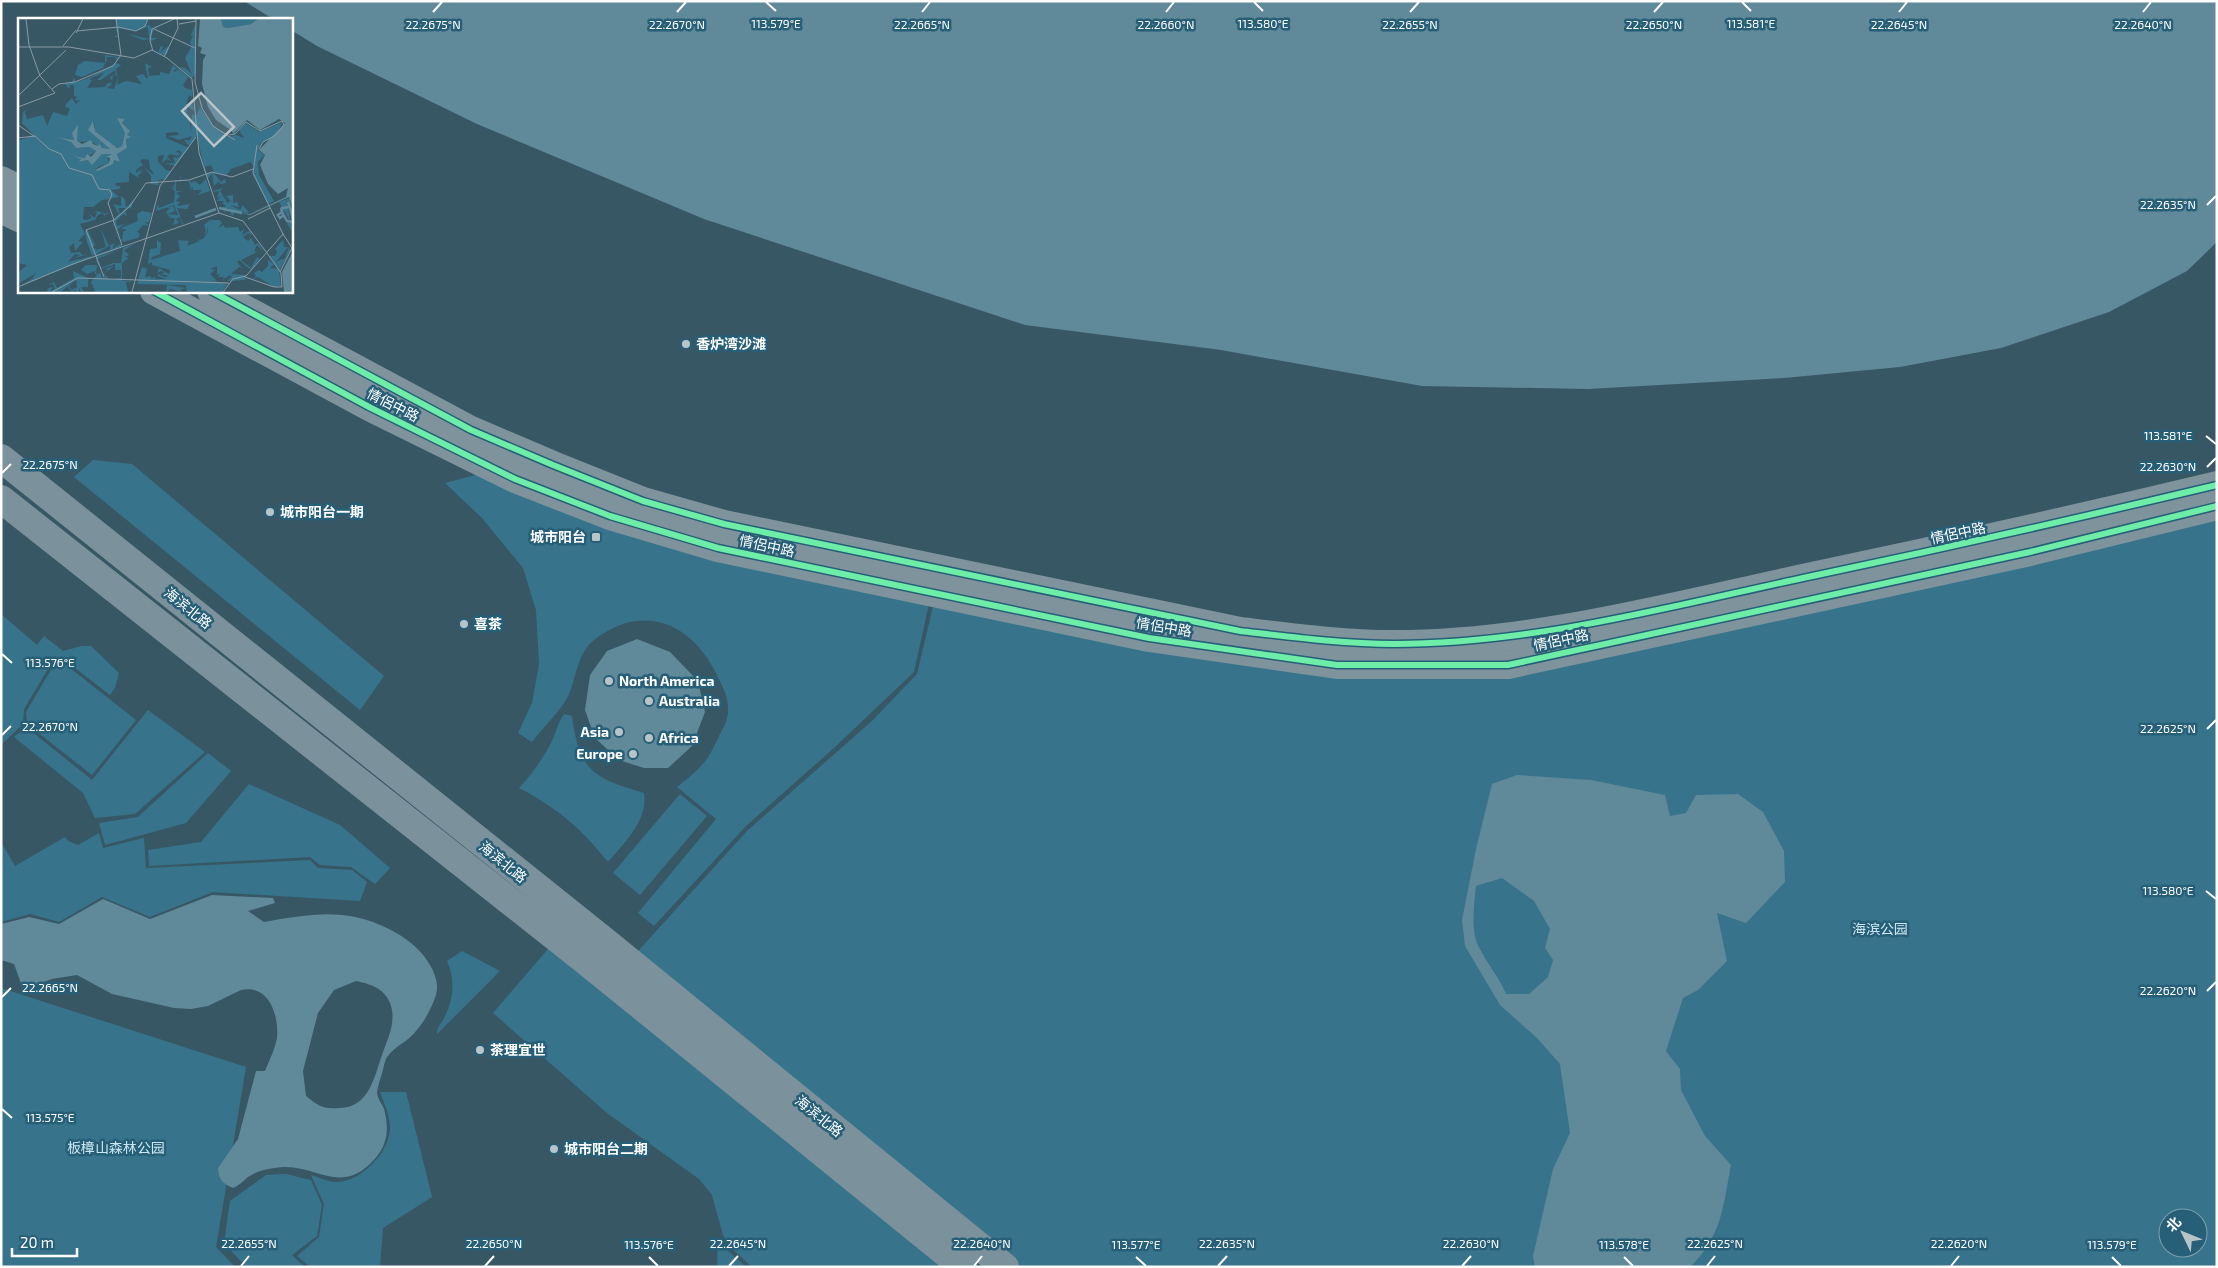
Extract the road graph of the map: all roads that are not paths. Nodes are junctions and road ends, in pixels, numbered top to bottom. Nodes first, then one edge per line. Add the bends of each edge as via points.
1 (1, 180) edge
2 (18, 188) edge
3 (1, 209) edge
4 (18, 218) edge
5 (156, 292) edge
6 (212, 292) edge
7 (1, 458) edge
8 (2217, 485) edge
9 (1, 499) edge
10 (2217, 506) edge
11 (963, 1267) edge
12 (1005, 1267) edge

1 - 2 highway
3 - 4 highway
5 - 10 highway, 情侶中路 via 370,408 506,475 610,516 718,548 1149,638 1337,665 1508,665 2030,552
6 - 8 highway, 情侶中路 via 471,430 643,501 724,524 1201,623 1317,640 1394,644 1488,638 1589,624 2024,532
7 - 12 main road, 海滨北路 via 607,943
9 - 11 main road, 海滨北路 via 588,963

